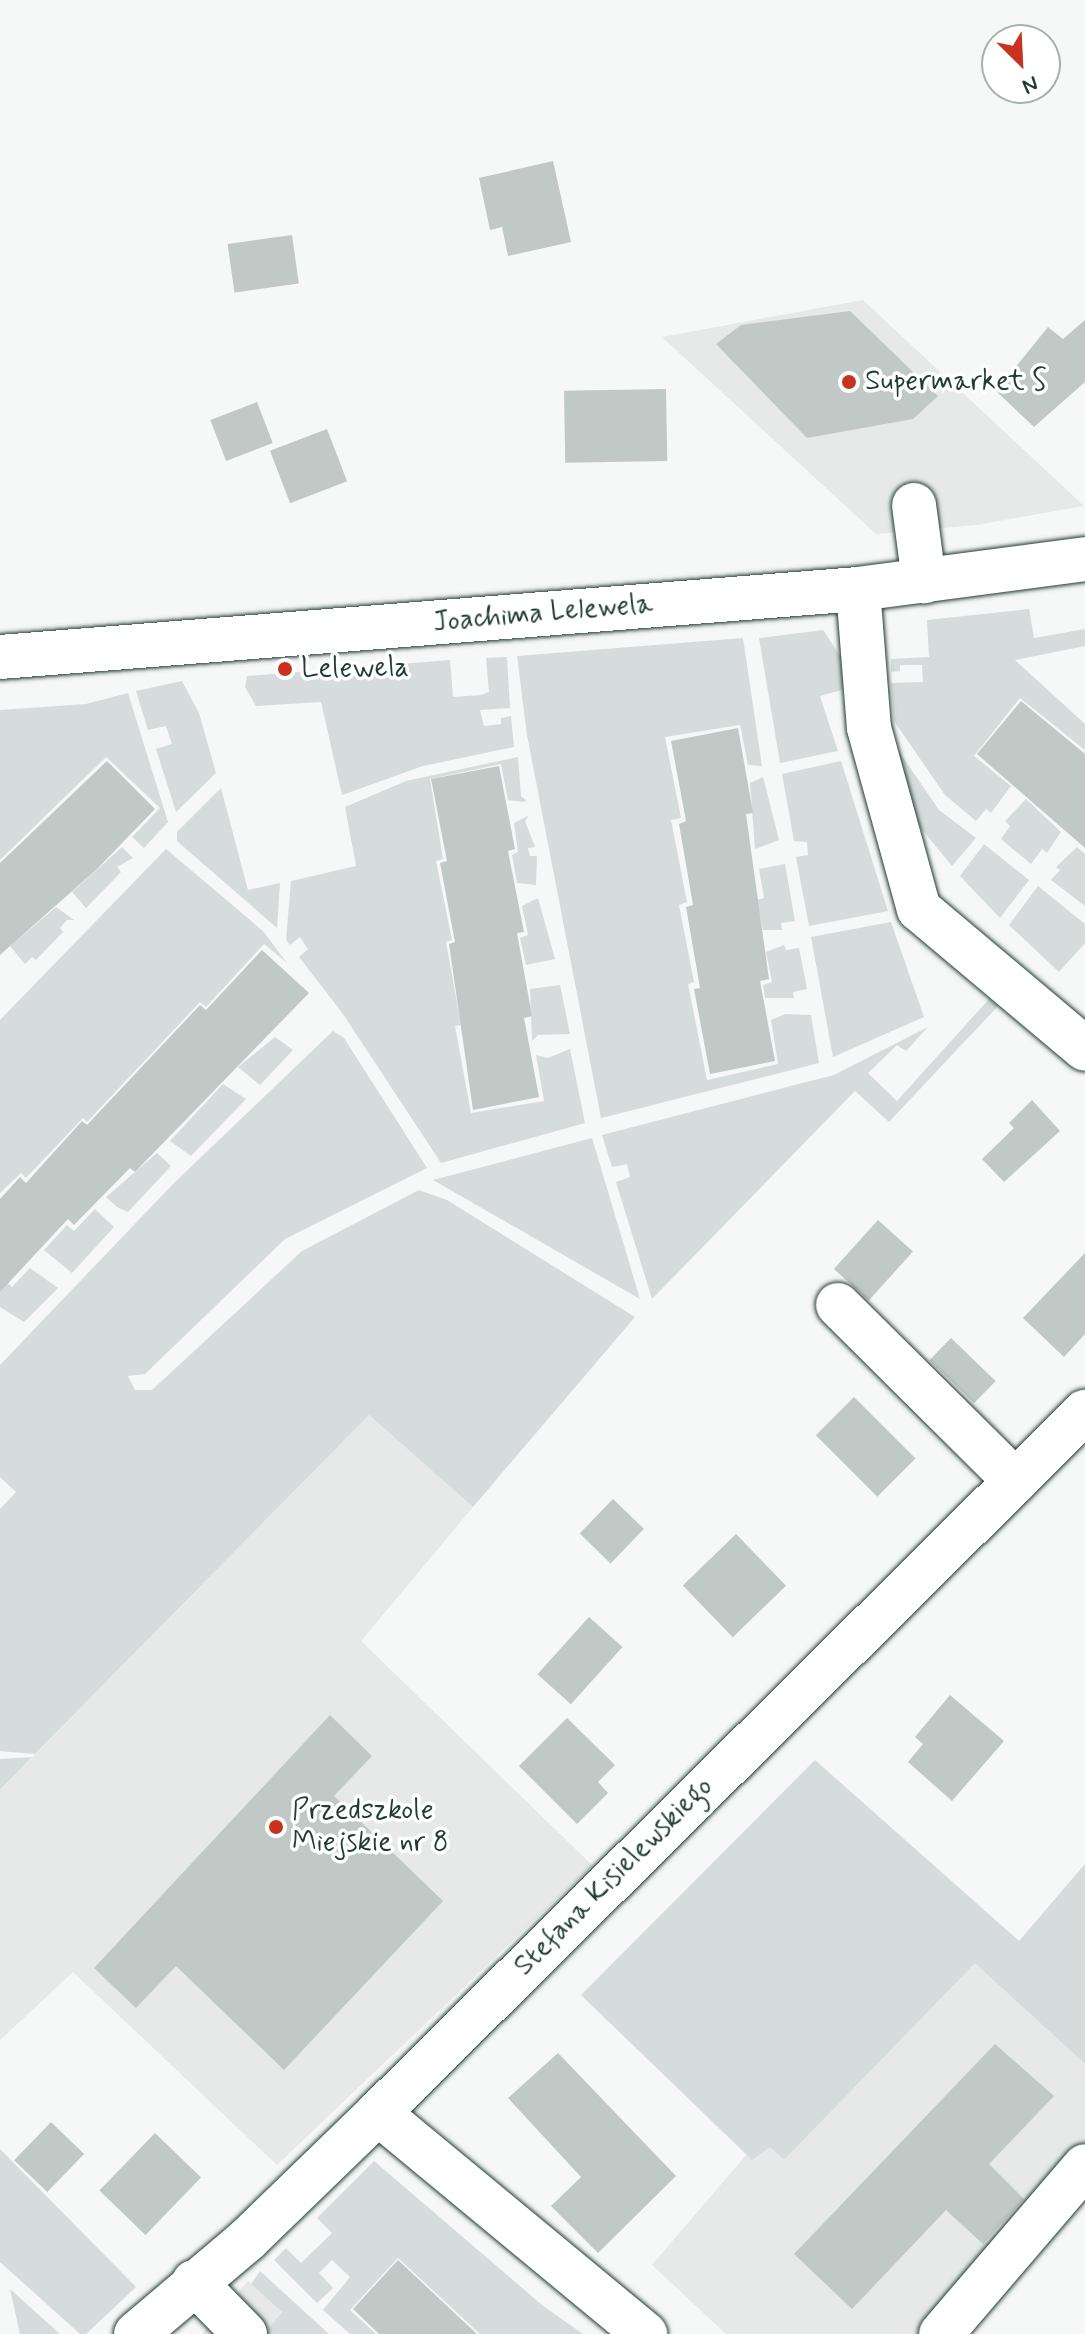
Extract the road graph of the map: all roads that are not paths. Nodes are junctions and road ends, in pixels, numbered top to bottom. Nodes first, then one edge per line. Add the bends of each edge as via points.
1 (914, 505) dead end
2 (1085, 559) edge
3 (924, 581) junction
4 (858, 589) junction
5 (0, 657) edge
6 (1085, 1049) edge
7 (838, 1305) dead end
8 (1085, 1412) edge
9 (1015, 1481) junction
10 (378, 2113) junction
11 (1085, 2166) edge
12 (194, 2282) junction
13 (136, 2334) edge
14 (245, 2334) edge
15 (645, 2334) edge
16 (941, 2334) edge

1 - 3 street
2 - 3 street, Joachima Lelewela
3 - 4 street, Joachima Lelewela
4 - 5 street, Joachima Lelewela
4 - 6 street via 869,728 919,909
7 - 9 street
8 - 9 street, Stefana Kisielewskiego
9 - 10 street, Stefana Kisielewskiego
10 - 12 street, Stefana Kisielewskiego via 248,2239
10 - 15 street
11 - 16 street
12 - 13 street, Stefana Kisielewskiego
12 - 14 street

